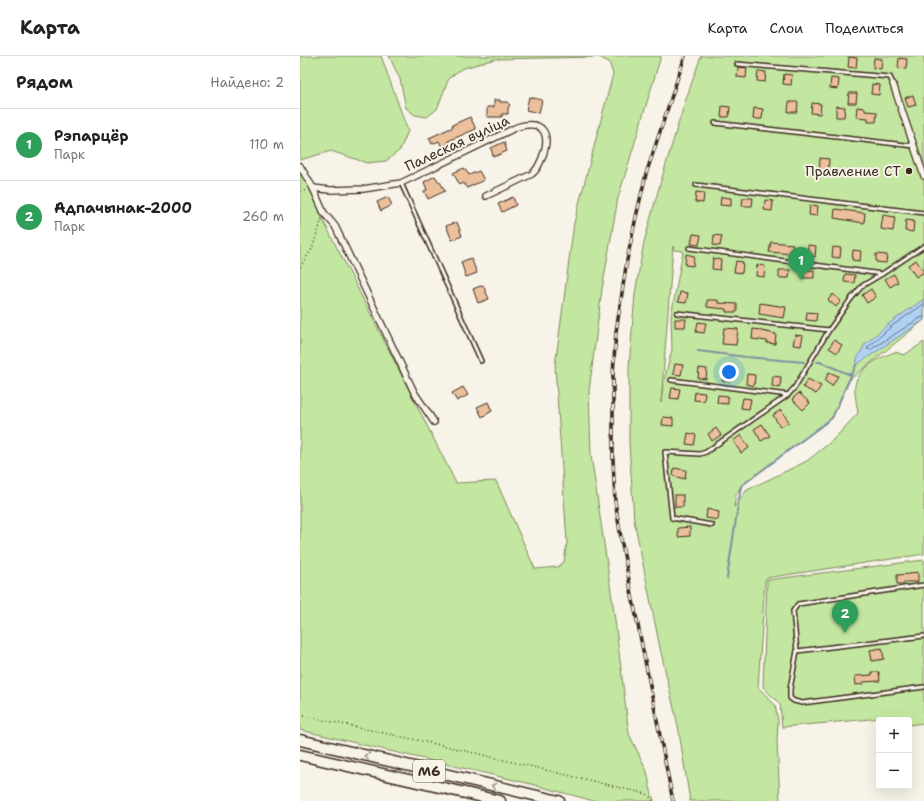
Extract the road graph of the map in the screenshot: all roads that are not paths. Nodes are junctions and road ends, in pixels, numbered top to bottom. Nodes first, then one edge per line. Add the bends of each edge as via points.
1 (736, 64) dead end
2 (893, 84) joint
3 (715, 123) dead end
4 (914, 146) junction
5 (300, 166) edge
6 (924, 176) edge
7 (401, 183) junction
8 (696, 185) dead end
9 (313, 188) junction
10 (486, 196) dead end
11 (924, 213) edge
12 (924, 246) edge
13 (689, 248) dead end
14 (882, 274) junction
15 (677, 313) dead end
16 (829, 330) junction
17 (481, 361) dead end
18 (671, 380) dead end
19 (788, 396) junction
20 (434, 422) dead end
21 (712, 525) dead end
22 (924, 585) edge
23 (924, 636) edge
24 (796, 651) junction
25 (924, 686) edge
26 (300, 740) edge
27 (300, 755) edge
28 (500, 801) edge
29 (559, 801) edge

1 - 2 lane via 890,77
2 - 4 street
3 - 4 lane
4 - 6 street
5 - 9 street
7 - 9 street, Палеская вуліца via 363,189
7 - 10 street, Палеская вуліца via 517,128 525,125 541,128 546,134 547,141 537,170
7 - 17 lane
8 - 11 lane
9 - 20 street via 324,213 335,226 414,392
12 - 14 lane
13 - 14 lane
14 - 16 lane via 862,286
15 - 16 lane
16 - 19 lane
18 - 19 lane
19 - 21 lane via 706,452 664,452 672,518
22 - 24 lane via 798,604 793,610
23 - 24 lane
24 - 25 lane via 790,689 790,698 794,701 802,703
29 -> 26 highway, М6
27 - 28 highway, М6

